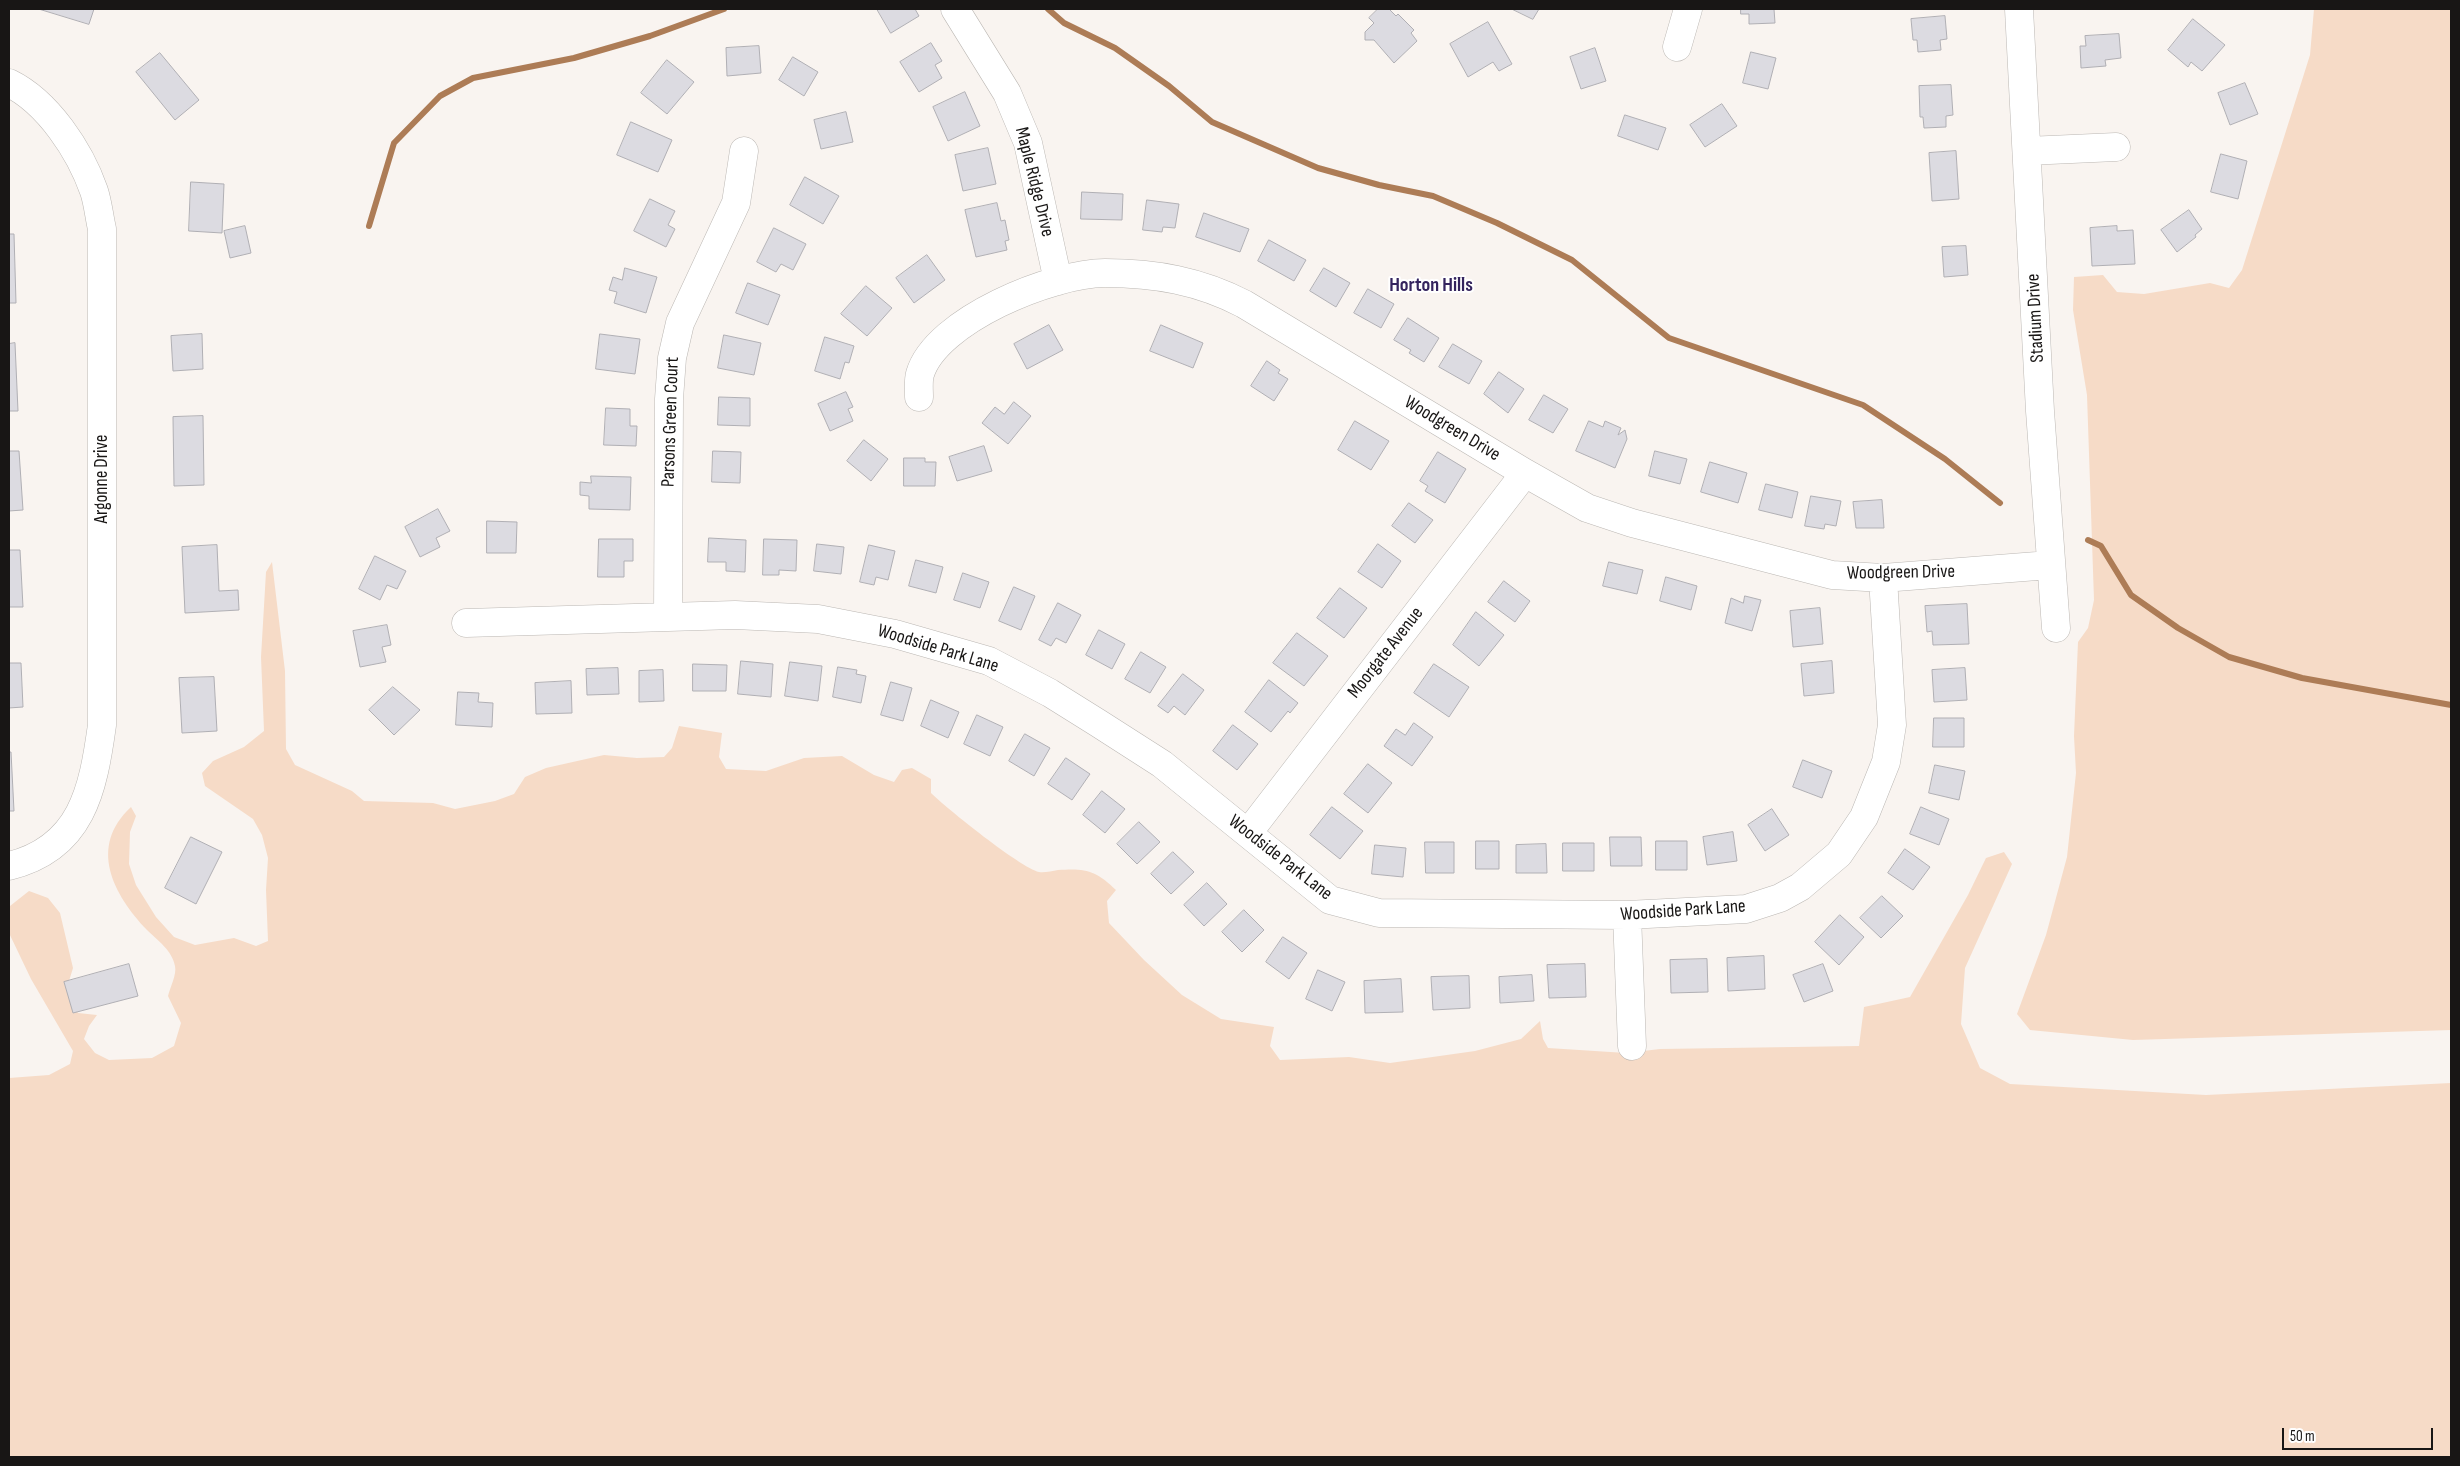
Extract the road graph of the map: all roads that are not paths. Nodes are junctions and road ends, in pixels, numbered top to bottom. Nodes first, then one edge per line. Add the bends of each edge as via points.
1 (955, 9) edge
2 (1688, 9) edge
3 (2019, 9) edge
4 (1677, 47) dead end
5 (9, 83) edge
6 (2116, 147) dead end
7 (744, 151) dead end
8 (2027, 151) junction
9 (1058, 281) junction
10 (918, 397) dead end
11 (1525, 473) junction
12 (2050, 565) junction
13 (1883, 578) junction
14 (668, 617) junction
15 (466, 624) dead end
16 (2056, 628) dead end
17 (1248, 833) junction
18 (9, 866) edge
19 (1627, 915) junction
20 (1632, 1046) dead end

1 - 9 street, Maple Ridge Drive via 1006,93 1028,143
2 - 4 street
3 - 8 street, Stadium Drive
5 - 18 street, Argonne Drive via 39,104 57,124 86,172 102,229 102,725 92,783 76,822 52,846 27,862
6 - 8 street
7 - 14 street, Parsons Green Court via 736,203 680,323 672,358
8 - 12 street, Stadium Drive
9 - 10 street, Woodgreen Drive via 1018,293 966,321 930,357 920,374
9 - 11 street, Woodgreen Drive via 1103,273 1166,276 1220,292
11 - 13 street, Woodgreen Drive via 1587,508 1632,523 1832,575
11 - 17 street, Moorgate Avenue
12 - 13 street, Woodgreen Drive
12 - 16 street, Stadium Drive
13 - 19 street, Woodside Park Lane via 1892,725 1886,762 1864,817 1839,854 1800,887 1780,898 1746,909
14 - 15 street, Woodside Park Lane
14 - 17 street, Woodside Park Lane via 735,615 818,620 896,634 989,661 1050,693 1162,764
17 - 19 street, Woodside Park Lane via 1330,900 1379,913
19 - 20 street

